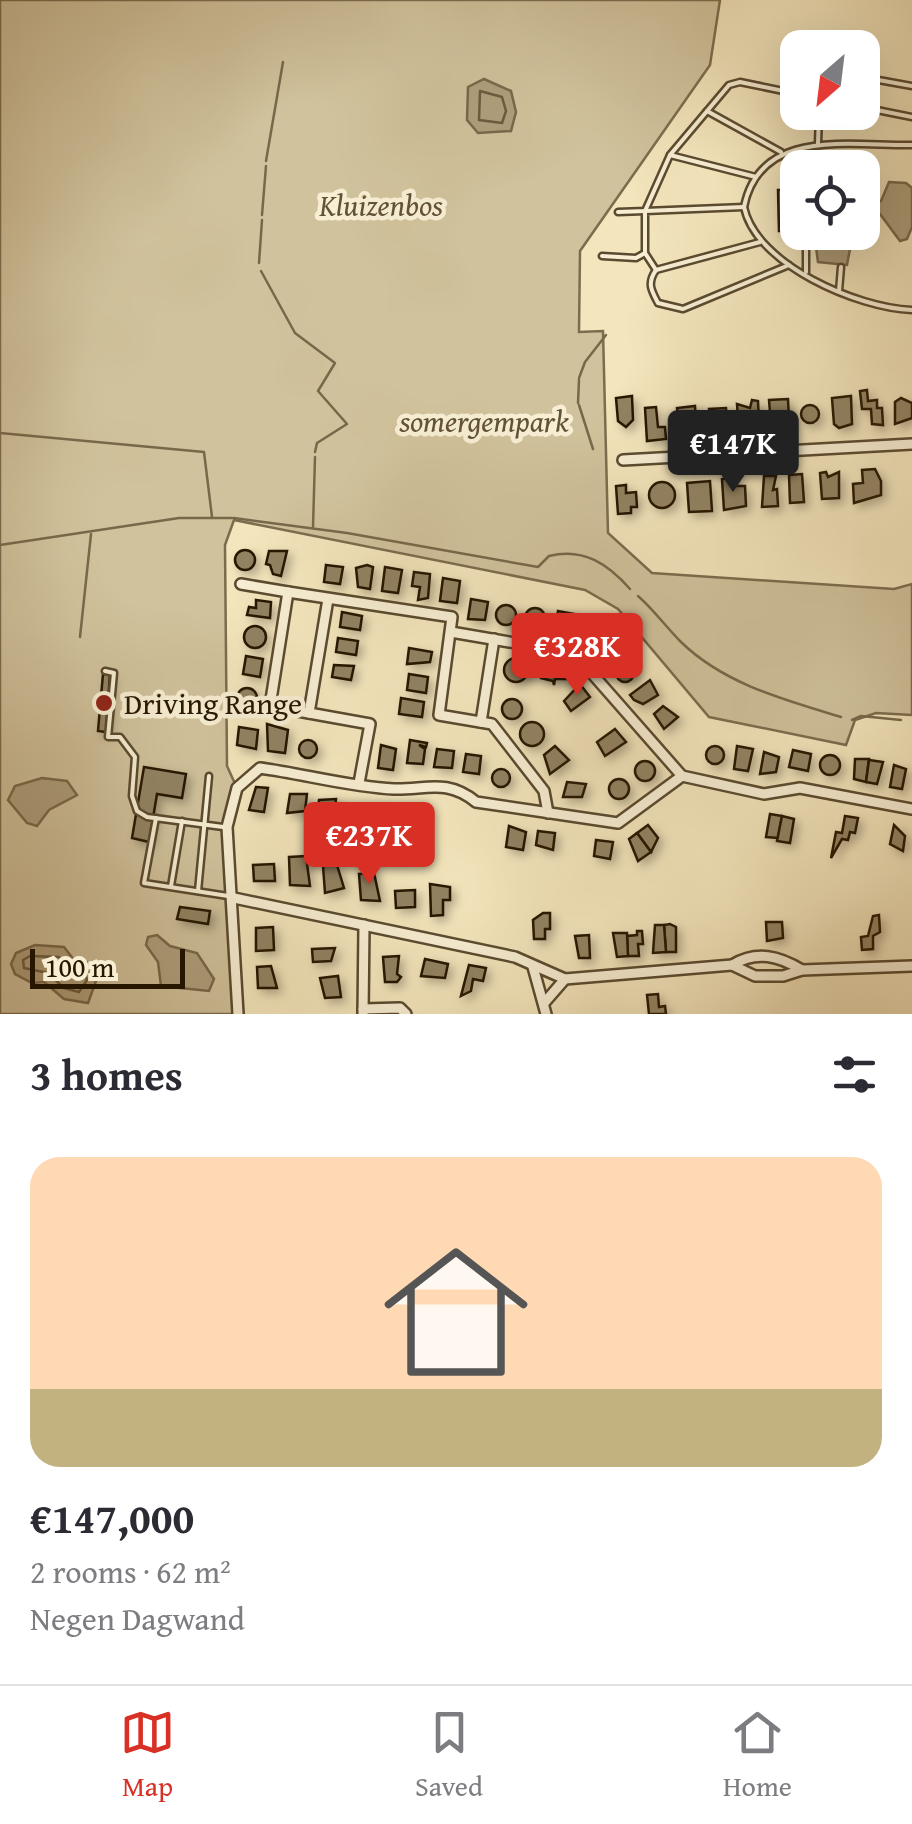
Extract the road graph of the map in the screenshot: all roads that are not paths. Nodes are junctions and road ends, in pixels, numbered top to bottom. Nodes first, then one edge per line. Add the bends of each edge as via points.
1 (880, 80) edge
2 (912, 86) edge
3 (780, 91) edge
4 (707, 111) junction
5 (880, 111) edge
6 (912, 117) edge
7 (818, 130) edge
8 (818, 144) junction
9 (912, 145) edge
10 (790, 150) edge
11 (780, 151) edge
12 (780, 153) edge
13 (670, 155) junction
14 (756, 177) junction
15 (744, 208) junction
16 (645, 211) junction
17 (618, 212) dead end
18 (760, 242) junction
19 (806, 250) edge
20 (645, 253) junction
21 (602, 256) dead end
22 (791, 264) junction
23 (840, 267) dead end
24 (656, 270) junction
25 (806, 272) junction
26 (839, 291) junction
27 (912, 310) edge
28 (912, 444) edge
29 (623, 460) dead end
30 (242, 584) dead end
31 (288, 592) junction
32 (328, 599) junction
33 (451, 632) junction
34 (494, 638) junction
35 (105, 670) dead end
36 (309, 713) junction
37 (480, 722) junction
38 (210, 776) dead end
39 (682, 776) junction
40 (359, 783) junction
41 (912, 809) edge
42 (548, 813) junction
43 (156, 818) junction
44 (182, 822) junction
45 (206, 824) junction
46 (228, 827) junction
47 (171, 888) junction
48 (198, 892) junction
49 (234, 898) junction
50 (364, 925) junction
51 (732, 965) junction
52 (912, 966) edge
53 (533, 967) junction
54 (802, 970) junction
55 (565, 980) junction
56 (545, 1002) junction
57 (363, 1011) edge
58 (238, 1014) edge
59 (406, 1014) edge
60 (546, 1014) edge

1 - 2 lane
3 - 4 lane via 734,83
4 - 11 lane
4 - 13 lane
5 - 6 lane
7 - 8 lane
8 - 9 lane
8 - 10 lane
12 - 14 lane
13 - 14 lane
13 - 16 lane
14 - 15 lane
15 - 16 lane
15 - 18 lane
16 - 17 lane
16 - 20 lane
18 - 22 lane
18 - 24 lane
19 - 25 lane
20 - 21 lane
20 - 24 lane
22 - 24 lane via 671,310 651,291
22 - 25 lane
23 - 26 lane
25 - 26 lane
26 - 27 lane via 880,308
28 - 29 street
30 - 31 street
31 - 32 street
31 - 36 street via 270,706
32 - 33 street via 452,617
32 - 36 street
33 - 34 street
33 - 37 street via 439,715
34 - 37 street
34 - 39 street via 574,652
35 - 43 lane via 114,673 108,737 120,737 135,757 133,804 142,816
36 - 40 street via 370,724
37 - 42 street via 492,724 544,792
38 - 45 lane
39 - 41 street via 764,794 800,788
39 - 42 street via 618,823
40 - 42 street via 396,790 420,784 463,792 476,802
40 - 46 street via 260,768 236,788
43 - 44 lane
43 - 47 lane via 144,883
44 - 45 lane
44 - 47 lane
45 - 46 lane
45 - 48 lane
46 - 49 street
47 - 48 lane
48 - 49 lane
49 - 50 street
49 - 58 street
50 - 53 street via 514,956
50 - 57 street
51 - 54 street via 755,976
51 - 54 street via 745,957 778,956
51 - 55 street
52 - 54 street
53 - 55 street
53 - 56 street
55 - 56 street
56 - 60 street
57 - 59 street via 400,1008

